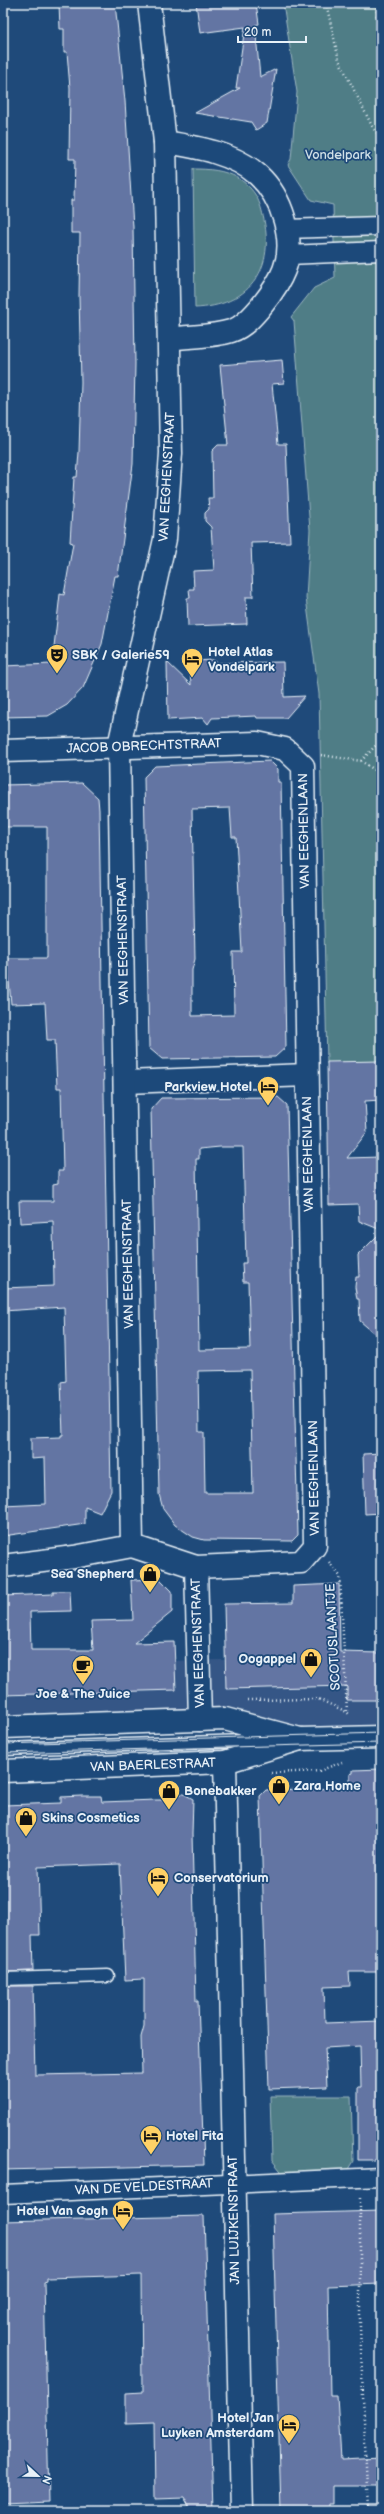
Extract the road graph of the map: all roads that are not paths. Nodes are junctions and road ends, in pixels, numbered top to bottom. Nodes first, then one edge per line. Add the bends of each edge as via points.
1 (149, 3) edge
2 (165, 142) junction
3 (381, 226) edge
4 (286, 229) junction
5 (381, 251) edge
6 (288, 255) junction
7 (170, 339) junction
8 (119, 746) junction
9 (285, 749) joint
10 (3, 751) edge
11 (307, 1075) junction
12 (126, 1082) junction
13 (132, 1546) junction
14 (3, 1566) edge
15 (196, 1567) junction
16 (200, 1720) junction
17 (3, 1727) edge
18 (374, 1738) edge
19 (300, 1739) junction
20 (3, 1749) edge
21 (225, 1762) junction
22 (3, 1771) edge
23 (108, 1976) dead end
24 (3, 1979) edge
25 (381, 2177) edge
26 (233, 2183) junction
27 (3, 2194) edge
28 (242, 2511) edge

1 - 2 street, VAN EEGHENSTRAAT
2 - 4 street via 195,147 227,157 258,175 270,188 280,207
2 - 7 street, VAN EEGHENSTRAAT
3 - 4 street
4 - 6 street
5 - 6 street
6 - 7 street via 284,270 272,293 244,323 231,331
7 - 8 street, VAN EEGHENSTRAAT via 171,453 166,539
8 - 9 street, JACOB OBRECHTSTRAAT via 257,743
8 - 10 street, JACOB OBRECHTSTRAAT
8 - 12 street, VAN EEGHENSTRAAT
9 - 11 street, VAN EEGHENLAAN via 303,766
11 - 12 street
11 - 15 street, VAN EEGHENLAAN via 315,1546 301,1562
12 - 13 street, VAN EEGHENSTRAAT
13 - 14 street
13 - 15 street
15 - 16 street, VAN EEGHENSTRAAT
16 - 17 street, VAN BAERLESTRAAT
16 - 19 street, VAN BAERLESTRAAT via 225,1718
18 - 19 street, VAN BAERLESTRAAT
19 - 20 lane, VAN BAERLESTRAAT
19 - 21 street, VAN BAERLESTRAAT
21 - 22 street, VAN BAERLESTRAAT
21 - 26 street, JAN LUIJKENSTRAAT
23 - 24 lane
25 - 26 street, VAN DE VELDESTRAAT
26 - 27 street, VAN DE VELDESTRAAT
26 - 28 street, JAN LUIJKENSTRAAT

